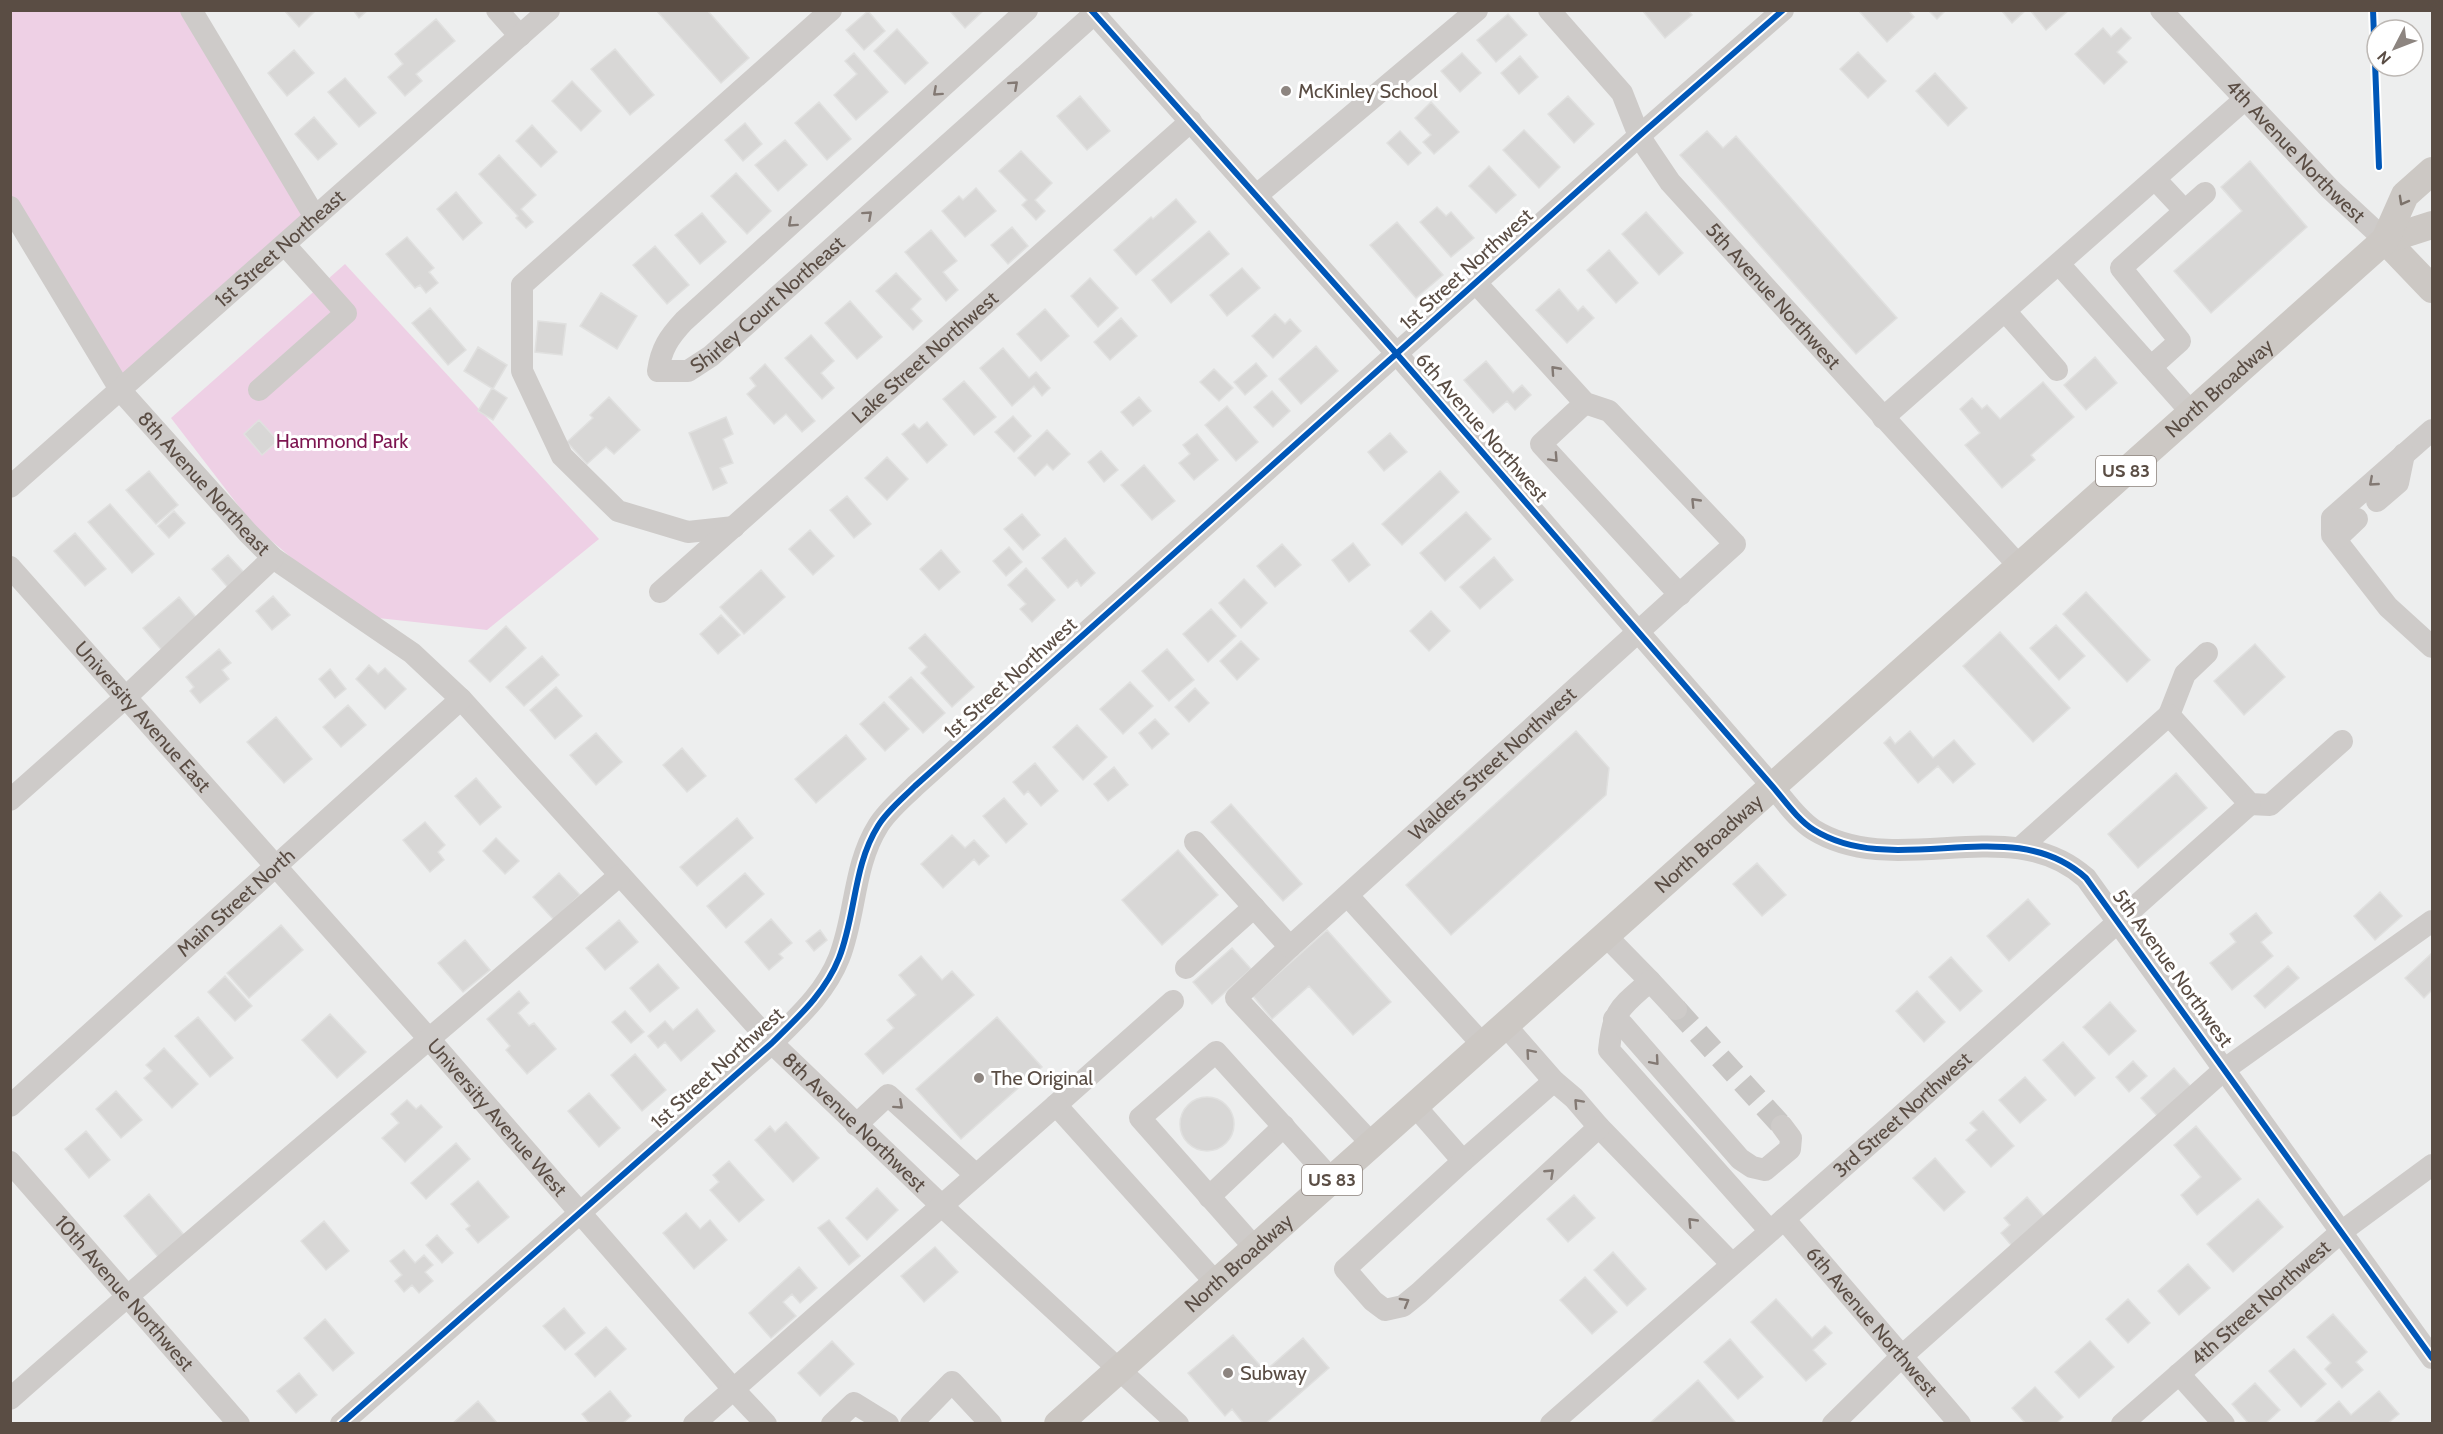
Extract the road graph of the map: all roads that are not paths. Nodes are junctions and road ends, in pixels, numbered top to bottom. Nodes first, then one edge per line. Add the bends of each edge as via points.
1 (191, 10) edge
2 (497, 10) edge
3 (549, 10) edge
4 (831, 10) edge
5 (1027, 10) edge
6 (1477, 10) edge
7 (1549, 10) edge
8 (1784, 10) edge
9 (2161, 10) edge
10 (1092, 12) edge
11 (520, 36) junction
12 (2244, 100) junction
13 (1191, 121) junction
14 (1639, 136) junction
15 (2433, 171) edge
16 (2155, 179) junction
17 (2205, 192) dead end
18 (1257, 195) junction
19 (10, 207) edge
20 (2184, 210) junction
21 (315, 217) junction
22 (2433, 225) edge
23 (2385, 240) junction
24 (285, 245) junction
25 (2059, 264) junction
26 (1476, 282) junction
27 (2433, 289) edge
28 (2005, 311) junction
29 (1396, 353) junction
30 (2151, 367) junction
31 (2057, 370) dead end
32 (259, 390) dead end
33 (121, 391) junction
34 (1585, 403) junction
35 (2192, 413) junction
36 (1883, 418) junction
37 (2433, 430) edge
38 (2404, 454) junction
39 (10, 487) edge
40 (2377, 501) dead end
41 (2357, 519) dead end
42 (734, 527) junction
43 (2336, 539) junction
44 (273, 558) junction
45 (10, 567) edge
46 (2020, 567) junction
47 (660, 592) dead end
48 (1680, 595) junction
49 (2423, 628) edge
50 (1639, 632) junction
51 (2433, 647) edge
52 (2207, 653) dead end
53 (126, 697) junction
54 (461, 699) junction
55 (2169, 715) junction
56 (2342, 741) dead end
57 (1773, 787) junction
58 (10, 800) edge
59 (2250, 804) junction
60 (1195, 842) dead end
61 (2020, 848) junction
62 (276, 866) junction
63 (620, 875) junction
64 (1348, 896) junction
65 (1254, 908) junction
66 (2118, 920) junction
67 (2433, 921) edge
68 (1606, 936) junction
69 (1290, 947) junction
70 (1186, 968) dead end
71 (1650, 981) junction
72 (1173, 1001) dead end
73 (1676, 1010) tunnel mouth
74 (1614, 1019) junction
75 (1506, 1025) junction
76 (430, 1040) junction
77 (772, 1043) junction
78 (1483, 1046) junction
79 (2225, 1069) junction
80 (1554, 1081) junction
81 (1056, 1105) junction
82 (10, 1106) edge
83 (1415, 1106) junction
84 (856, 1125) junction
85 (1284, 1126) junction
86 (1782, 1126) tunnel mouth
87 (1599, 1127) junction
88 (1372, 1144) junction
89 (1463, 1161) junction
90 (10, 1162) edge
91 (2433, 1165) edge
92 (976, 1175) junction
93 (1332, 1180) junction
94 (1209, 1197) junction
95 (942, 1206) junction
96 (580, 1212) junction
97 (1777, 1225) junction
98 (2341, 1232) junction
99 (1255, 1248) junction
100 (1732, 1264) junction
101 (1216, 1283) junction
102 (127, 1296) junction
103 (1902, 1356) junction
104 (2433, 1358) edge
105 (1120, 1369) junction
106 (2179, 1374) junction
107 (734, 1390) junction
108 (10, 1399) edge
109 (1064, 1422) edge
110 (239, 1424) edge
111 (341, 1424) edge
112 (694, 1424) edge
113 (766, 1424) edge
114 (832, 1424) edge
115 (888, 1424) edge
116 (911, 1424) edge
117 (991, 1424) edge
118 (1178, 1424) edge
119 (1551, 1424) edge
120 (1833, 1424) edge
121 (1960, 1424) edge
122 (2122, 1424) edge
123 (2224, 1424) edge

1 - 21 street
2 - 11 street
3 - 11 street, 1st Street Northeast
4 - 42 street via 522,285 522,371 562,456 618,510 688,532
5 -> 10 street, Shirley Court Northeast via 684,321 666,342 658,371 688,371 703,362
6 - 18 street
7 - 14 street, 5th Avenue Northwest via 1622,93
8 - 14 street, 1st Street Northwest
9 - 12 street, 4th Avenue Northwest
10 - 13 street, 6th Avenue Northwest
11 - 21 street, 1st Street Northeast
12 - 16 street
12 - 23 street, 4th Avenue Northwest
13 - 18 street, 6th Avenue Northwest
13 - 42 street, Lake Street Northwest
14 - 26 street, 1st Street Northwest
14 - 36 street, 5th Avenue Northwest via 1670,182
15 -> 23 main road, US 83 via 2405,195
16 - 20 street
16 - 25 street
17 - 20 street
18 - 29 street, 6th Avenue Northwest
19 - 33 street, 8th Avenue Northeast
20 - 30 street via 2121,268 2180,341
21 - 24 street, 1st Street Northeast
22 - 23 main road, US 83
23 - 27 main road, 4th Avenue Northwest
23 - 35 main road, North Broadway / US 83
24 - 32 street via 346,313
24 - 33 street, 1st Street Northeast
25 - 28 street
25 - 30 street
26 - 29 street, 1st Street Northwest
34 -> 26 street
28 - 31 street
28 - 36 street
29 - 50 street, 6th Avenue Northwest
29 - 77 street, 1st Street Northwest via 886,814 863,856 843,947 831,977 806,1010
30 - 35 street
33 - 39 street, 1st Street Northeast
33 - 44 street, 8th Avenue Northeast
34 -> 48 street via 1541,444
48 -> 34 street, Walders Street Northwest via 1736,544 1609,411
35 - 46 main road, North Broadway / US 83
36 - 46 street, 5th Avenue Northwest
37 - 38 street
38 - 40 street via 2398,483
38 -> 43 street via 2332,518 2332,535
41 - 43 street
42 - 47 street, Lake Street Northwest
43 - 49 street via 2388,607
44 - 53 street
44 - 54 street, 8th Avenue Northeast via 412,653
45 - 53 street, University Avenue East
46 - 57 main road, North Broadway / US 83
48 - 50 street, Walders Street Northwest
49 - 51 street
50 - 57 street, 6th Avenue Northwest
50 - 64 street, Walders Street Northwest
52 - 55 street via 2185,674
53 - 58 street
53 - 62 street, University Avenue East
54 - 62 street, Main Street North
54 - 63 street, 8th Avenue Northwest
55 - 59 street
55 - 61 street
56 - 59 street via 2270,805
57 - 61 street, 5th Avenue Northwest via 1812,829 1839,843 1887,850
57 - 68 main road, North Broadway / US 83
59 - 66 street, 3rd Street Northwest
60 - 65 street
61 - 66 street, 5th Avenue Northwest via 2038,850 2072,865
62 - 76 street, University Avenue West
62 - 82 street, Main Street North
63 - 76 street
63 - 77 street, 8th Avenue Northwest
64 - 69 street, Walders Street Northwest
64 - 78 street
65 - 69 street
65 - 70 street
66 - 79 street, 5th Avenue Northwest
66 - 97 street, 3rd Street Northwest
67 - 79 street
68 - 71 street
68 - 75 main road, North Broadway / US 83
69 - 88 street, Walders Street Northwest via 1236,998
71 - 73 street
71 - 74 street via 1618,1009
72 - 81 street
74 -> 86 street via 1740,1159 1752,1167 1765,1170 1790,1149 1791,1138
74 - 97 street, 6th Avenue Northwest via 1609,1050
75 - 78 main road, North Broadway / US 83
80 -> 75 street
76 - 96 street, University Avenue West
76 - 102 street
77 - 84 street, 8th Avenue Northwest
77 - 96 street, 1st Street Northwest
78 - 83 main road, North Broadway / US 83
79 - 98 street, 5th Avenue Northwest
79 - 103 street
87 -> 80 street
80 - 89 street
81 - 92 street
81 - 101 street
83 - 88 main road, North Broadway / US 83
83 - 89 street
84 -> 92 street via 888,1095
84 - 95 street, 8th Avenue Northwest
85 - 93 street
85 - 94 street
85 - 94 street via 1216,1052 1140,1119
89 -> 87 street via 1345,1269 1385,1310 1403,1306
100 -> 87 street
88 - 93 main road, North Broadway / US 83
90 - 102 street, 10th Avenue Northwest
91 - 98 street, 4th Street Northwest
92 - 95 street
93 - 99 main road, North Broadway / US 83
94 - 99 street
95 - 105 street, 8th Avenue Northwest
95 - 107 street
96 - 107 street, University Avenue West
96 - 111 street, 1st Street Northwest
97 - 100 street, 3rd Street Northwest
97 - 103 street, 6th Avenue Northwest
98 - 104 street, 5th Avenue Northwest
98 - 106 street, 4th Street Northwest
99 - 101 main road, North Broadway / US 83
100 - 119 street, 3rd Street Northwest
101 - 105 main road, North Broadway / US 83
102 - 108 street
102 - 110 street, 10th Avenue Northwest
103 - 120 street
103 - 121 street, 6th Avenue Northwest
105 - 109 main road, North Broadway / US 83
105 - 118 street, 8th Avenue Northwest
106 - 122 street, 4th Street Northwest
106 - 123 street
107 - 112 street
107 - 113 street, University Avenue West
114 - 115 street via 854,1403
116 - 117 street via 952,1382

